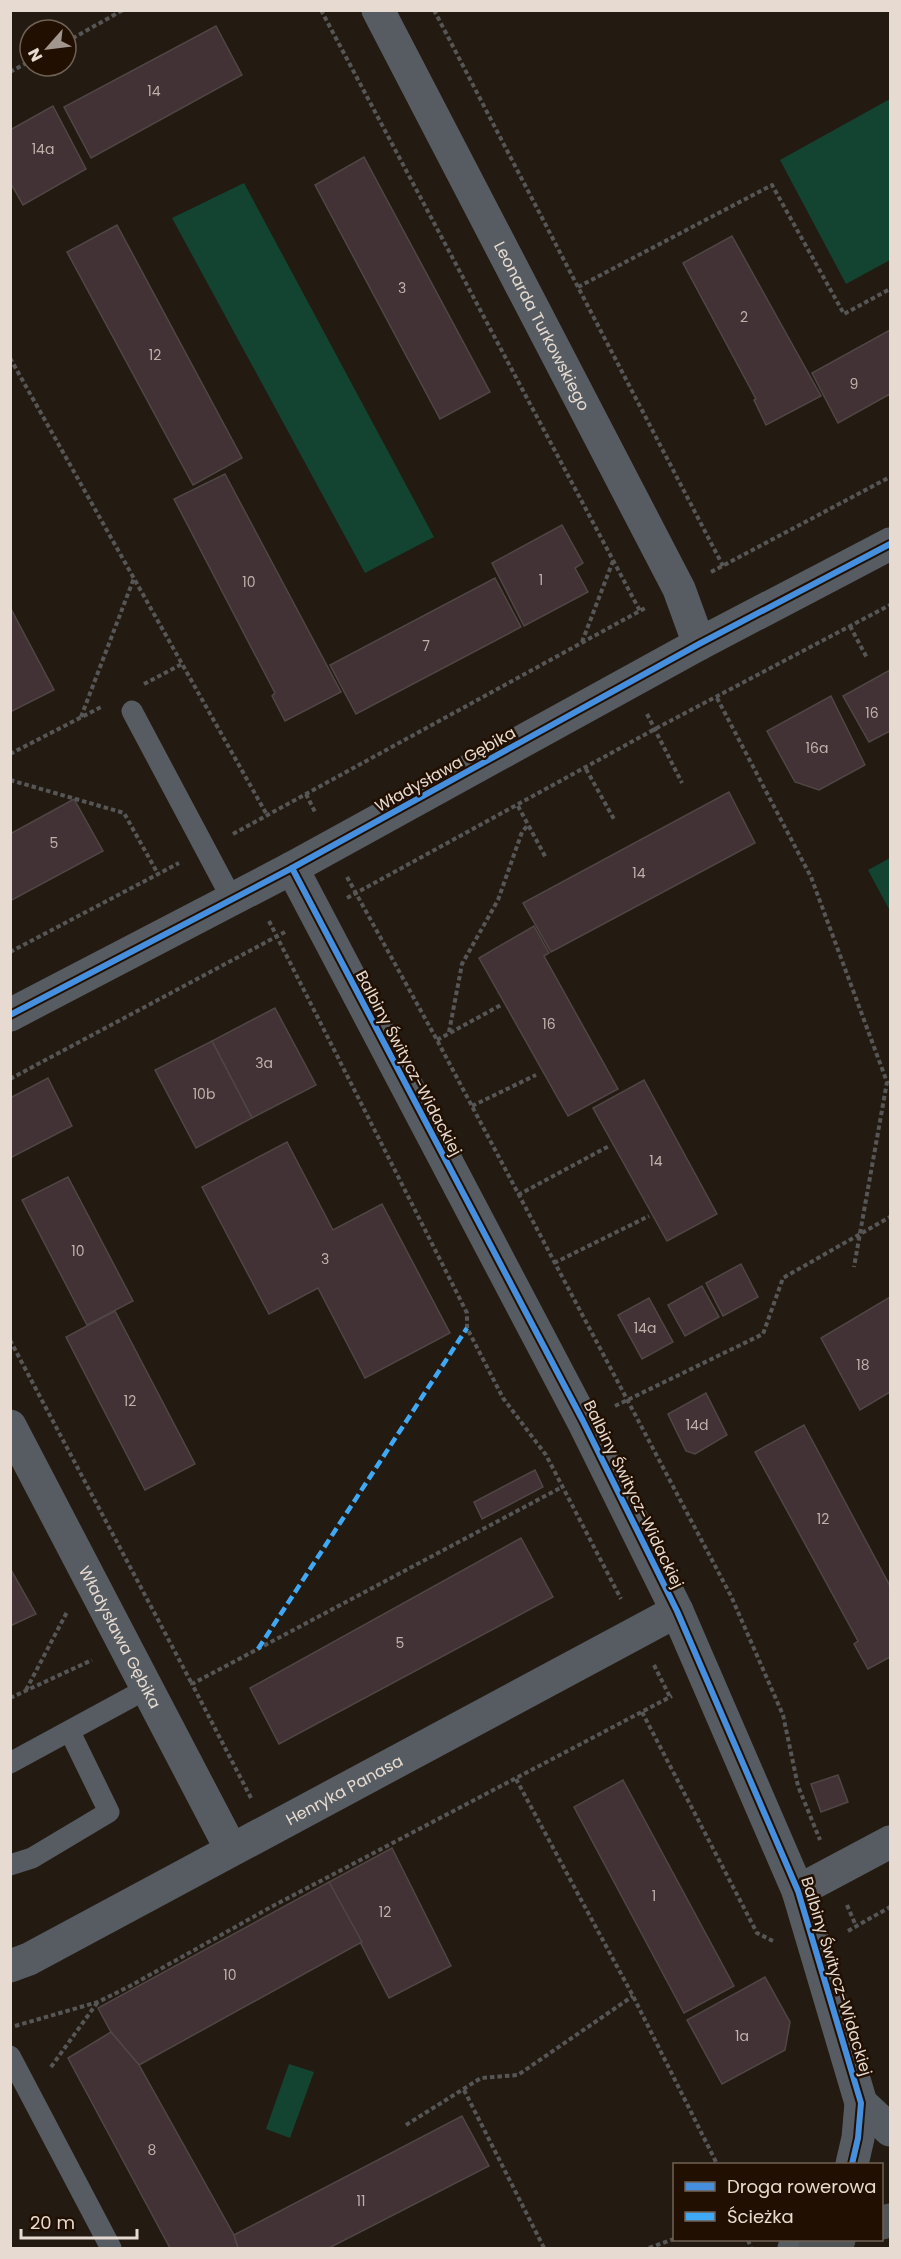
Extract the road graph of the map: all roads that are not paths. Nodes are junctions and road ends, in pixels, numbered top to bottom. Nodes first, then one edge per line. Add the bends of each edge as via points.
1 (378, 10) edge
2 (891, 544) edge
3 (699, 644) junction
4 (132, 711) dead end
5 (292, 868) junction
6 (232, 900) junction
7 (10, 1015) edge
8 (10, 1426) edge
9 (677, 1611) junction
10 (148, 1688) junction
11 (70, 1732) junction
12 (10, 1763) edge
13 (891, 1842) edge
14 (231, 1849) junction
15 (10, 1865) edge
16 (798, 1891) junction
17 (10, 1966) edge
18 (10, 2056) edge
19 (861, 2103) junction
20 (891, 2130) edge
21 (852, 2163) edge
22 (836, 2241) edge
23 (111, 2248) edge
24 (814, 2248) edge

1 - 3 street, Leonarda Turkowskiego via 679,589
2 - 3 street, Władysława Gębika
3 - 5 street, Władysława Gębika
4 - 6 lane
5 - 6 street, Władysława Gębika
5 - 9 street, Balbiny Świtycz-Widackiej via 583,1420
6 - 7 street, Władysława Gębika
8 - 10 street, Władysława Gębika
9 - 14 street, Henryka Panasa
9 - 16 street, Balbiny Świtycz-Widackiej
10 - 11 lane
10 - 14 street, Władysława Gębika
11 - 12 lane
11 - 15 lane via 109,1812 32,1858
13 - 16 street, Balbiny Świtycz-Widackiej
14 - 17 street, Henryka Panasa
16 - 19 street, Balbiny Świtycz-Widackiej
18 - 23 lane
19 - 20 street
19 - 21 street, Balbiny Świtycz-Widackiej
22 - 24 main road

